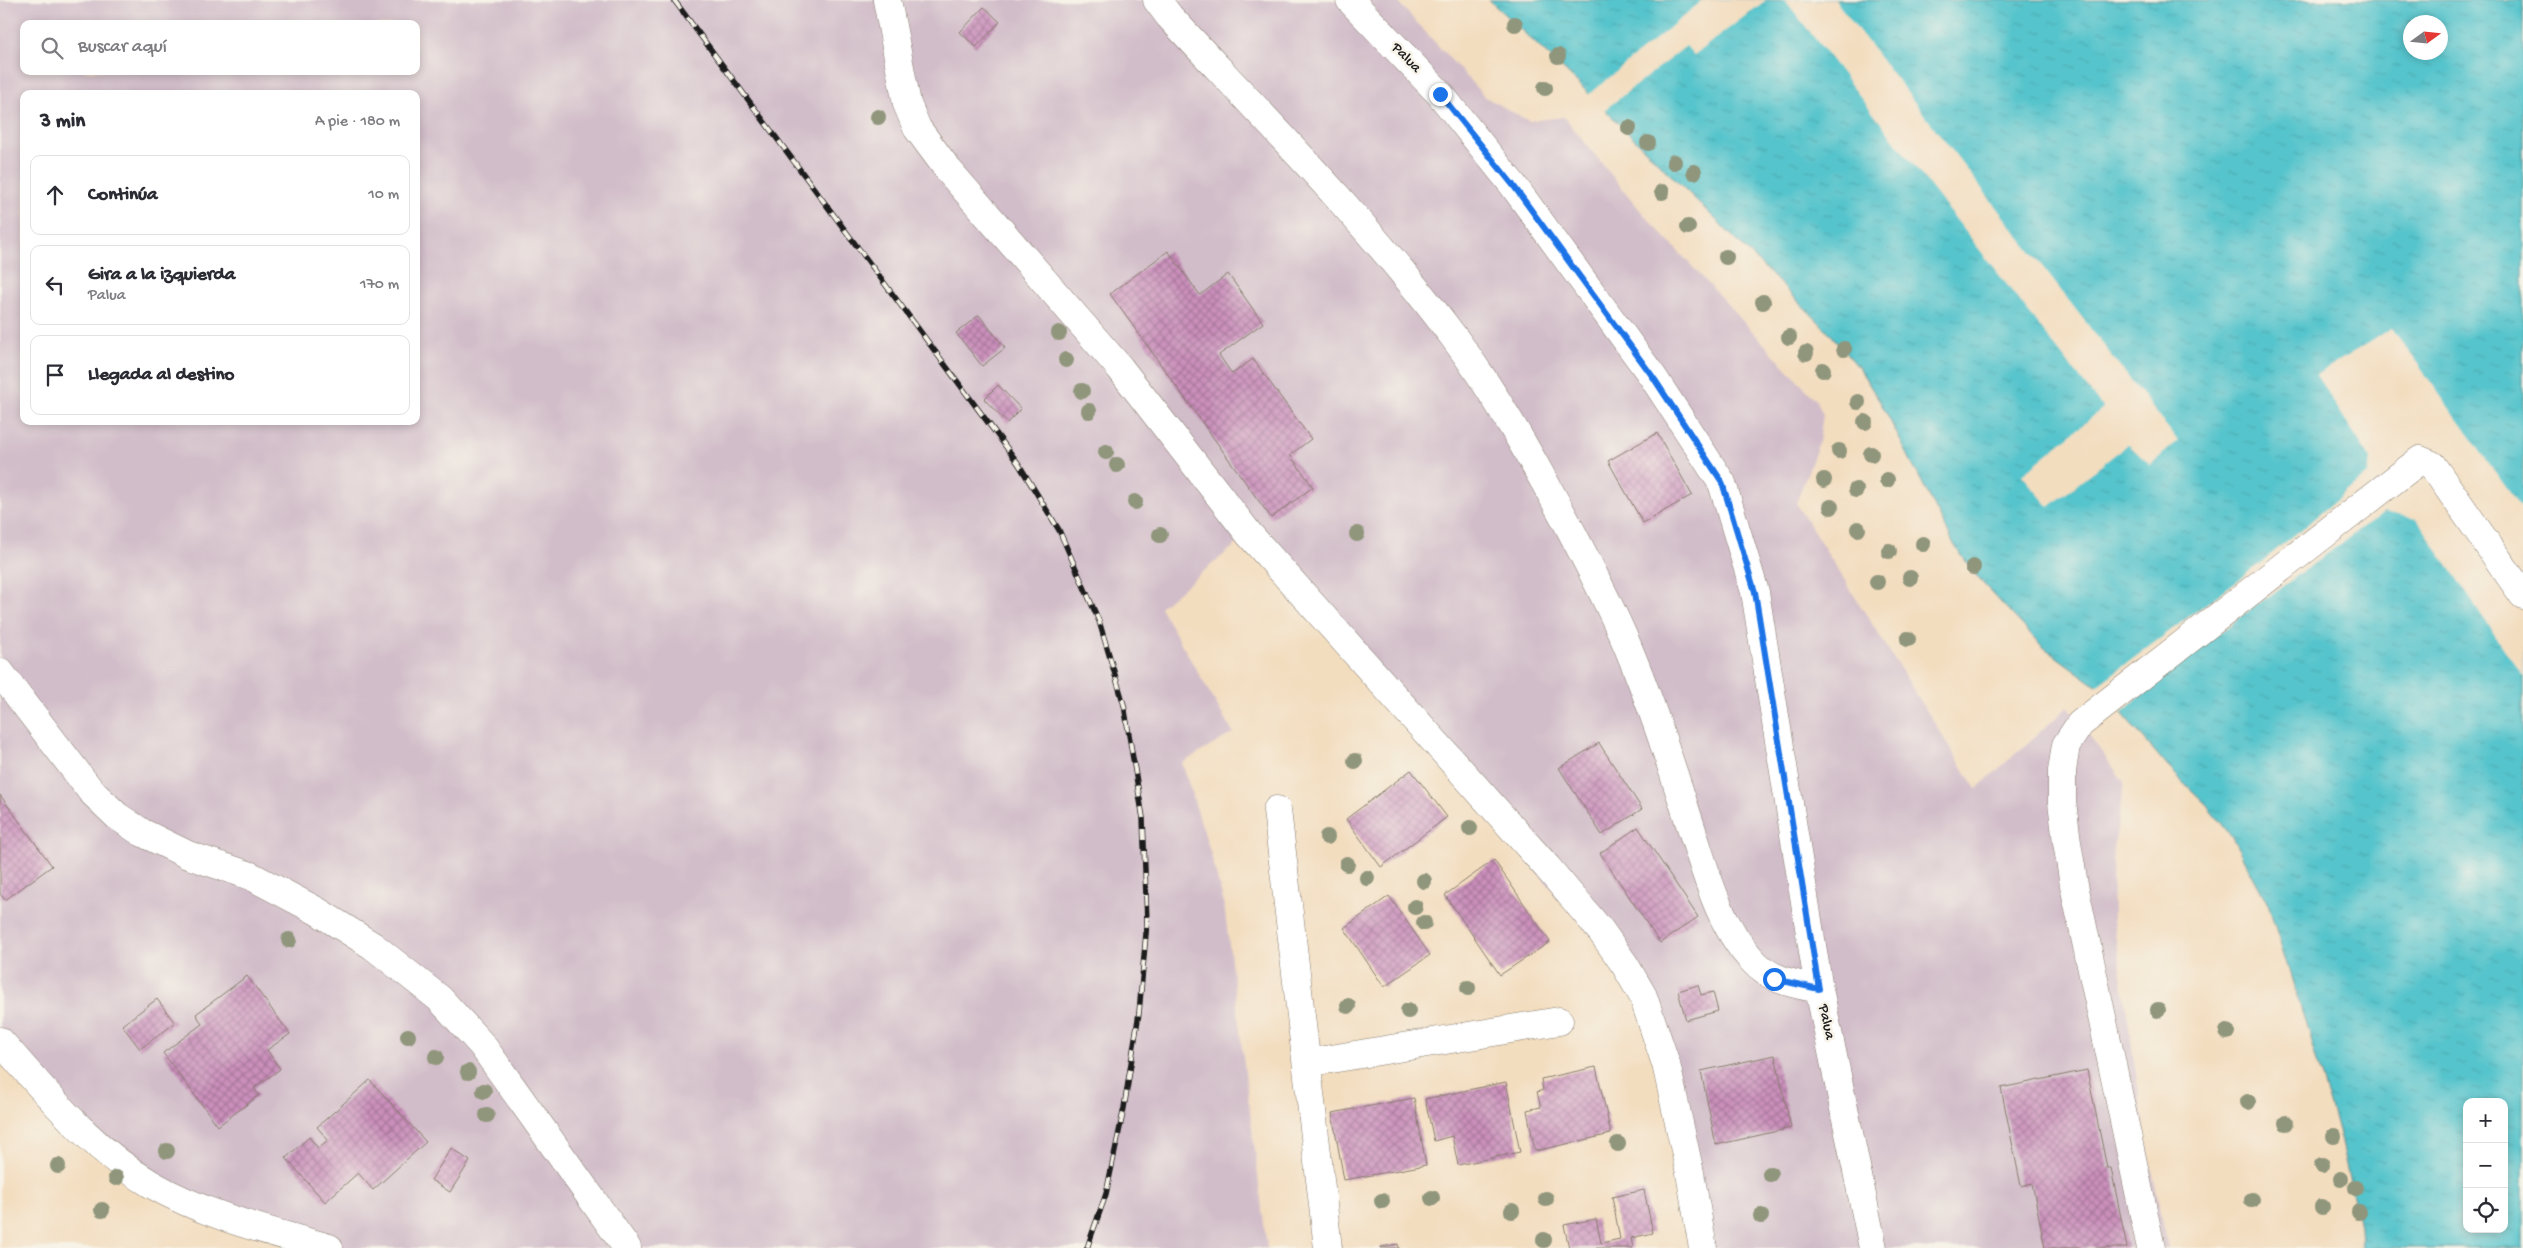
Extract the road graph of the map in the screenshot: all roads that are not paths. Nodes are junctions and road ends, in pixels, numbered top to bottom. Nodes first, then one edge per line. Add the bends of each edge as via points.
1 (887, 0) edge
2 (1157, 0) edge
3 (1350, 0) edge
4 (2523, 595) edge
5 (0, 672) edge
6 (1277, 810) dead end
7 (1819, 989) junction
8 (1558, 1021) dead end
9 (0, 1041) edge
10 (1307, 1063) junction
11 (329, 1248) edge
12 (627, 1248) edge
13 (1328, 1248) edge
14 (1703, 1248) edge
15 (1873, 1248) edge
16 (2151, 1248) edge

1 - 14 street via 903,90 911,115 949,170 1120,368 1250,534 1601,931 1643,996 1654,1024 1674,1100
2 - 7 street via 1361,223 1452,336 1485,383 1523,442 1627,644 1658,725 1715,898 1737,939 1754,963 1774,979
3 - 7 street, Palua via 1440,94 1513,185 1653,377 1722,482 1755,592
4 - 16 street via 2432,465 2420,460 2080,724 2066,745 2062,802 2074,885
5 - 12 street via 86,784 117,816 188,855 250,876 318,911 373,946 440,999 482,1045
6 - 10 street
7 - 15 street, Palua
8 - 10 street
9 - 11 street via 64,1113 114,1159 151,1184 241,1224
10 - 13 street

